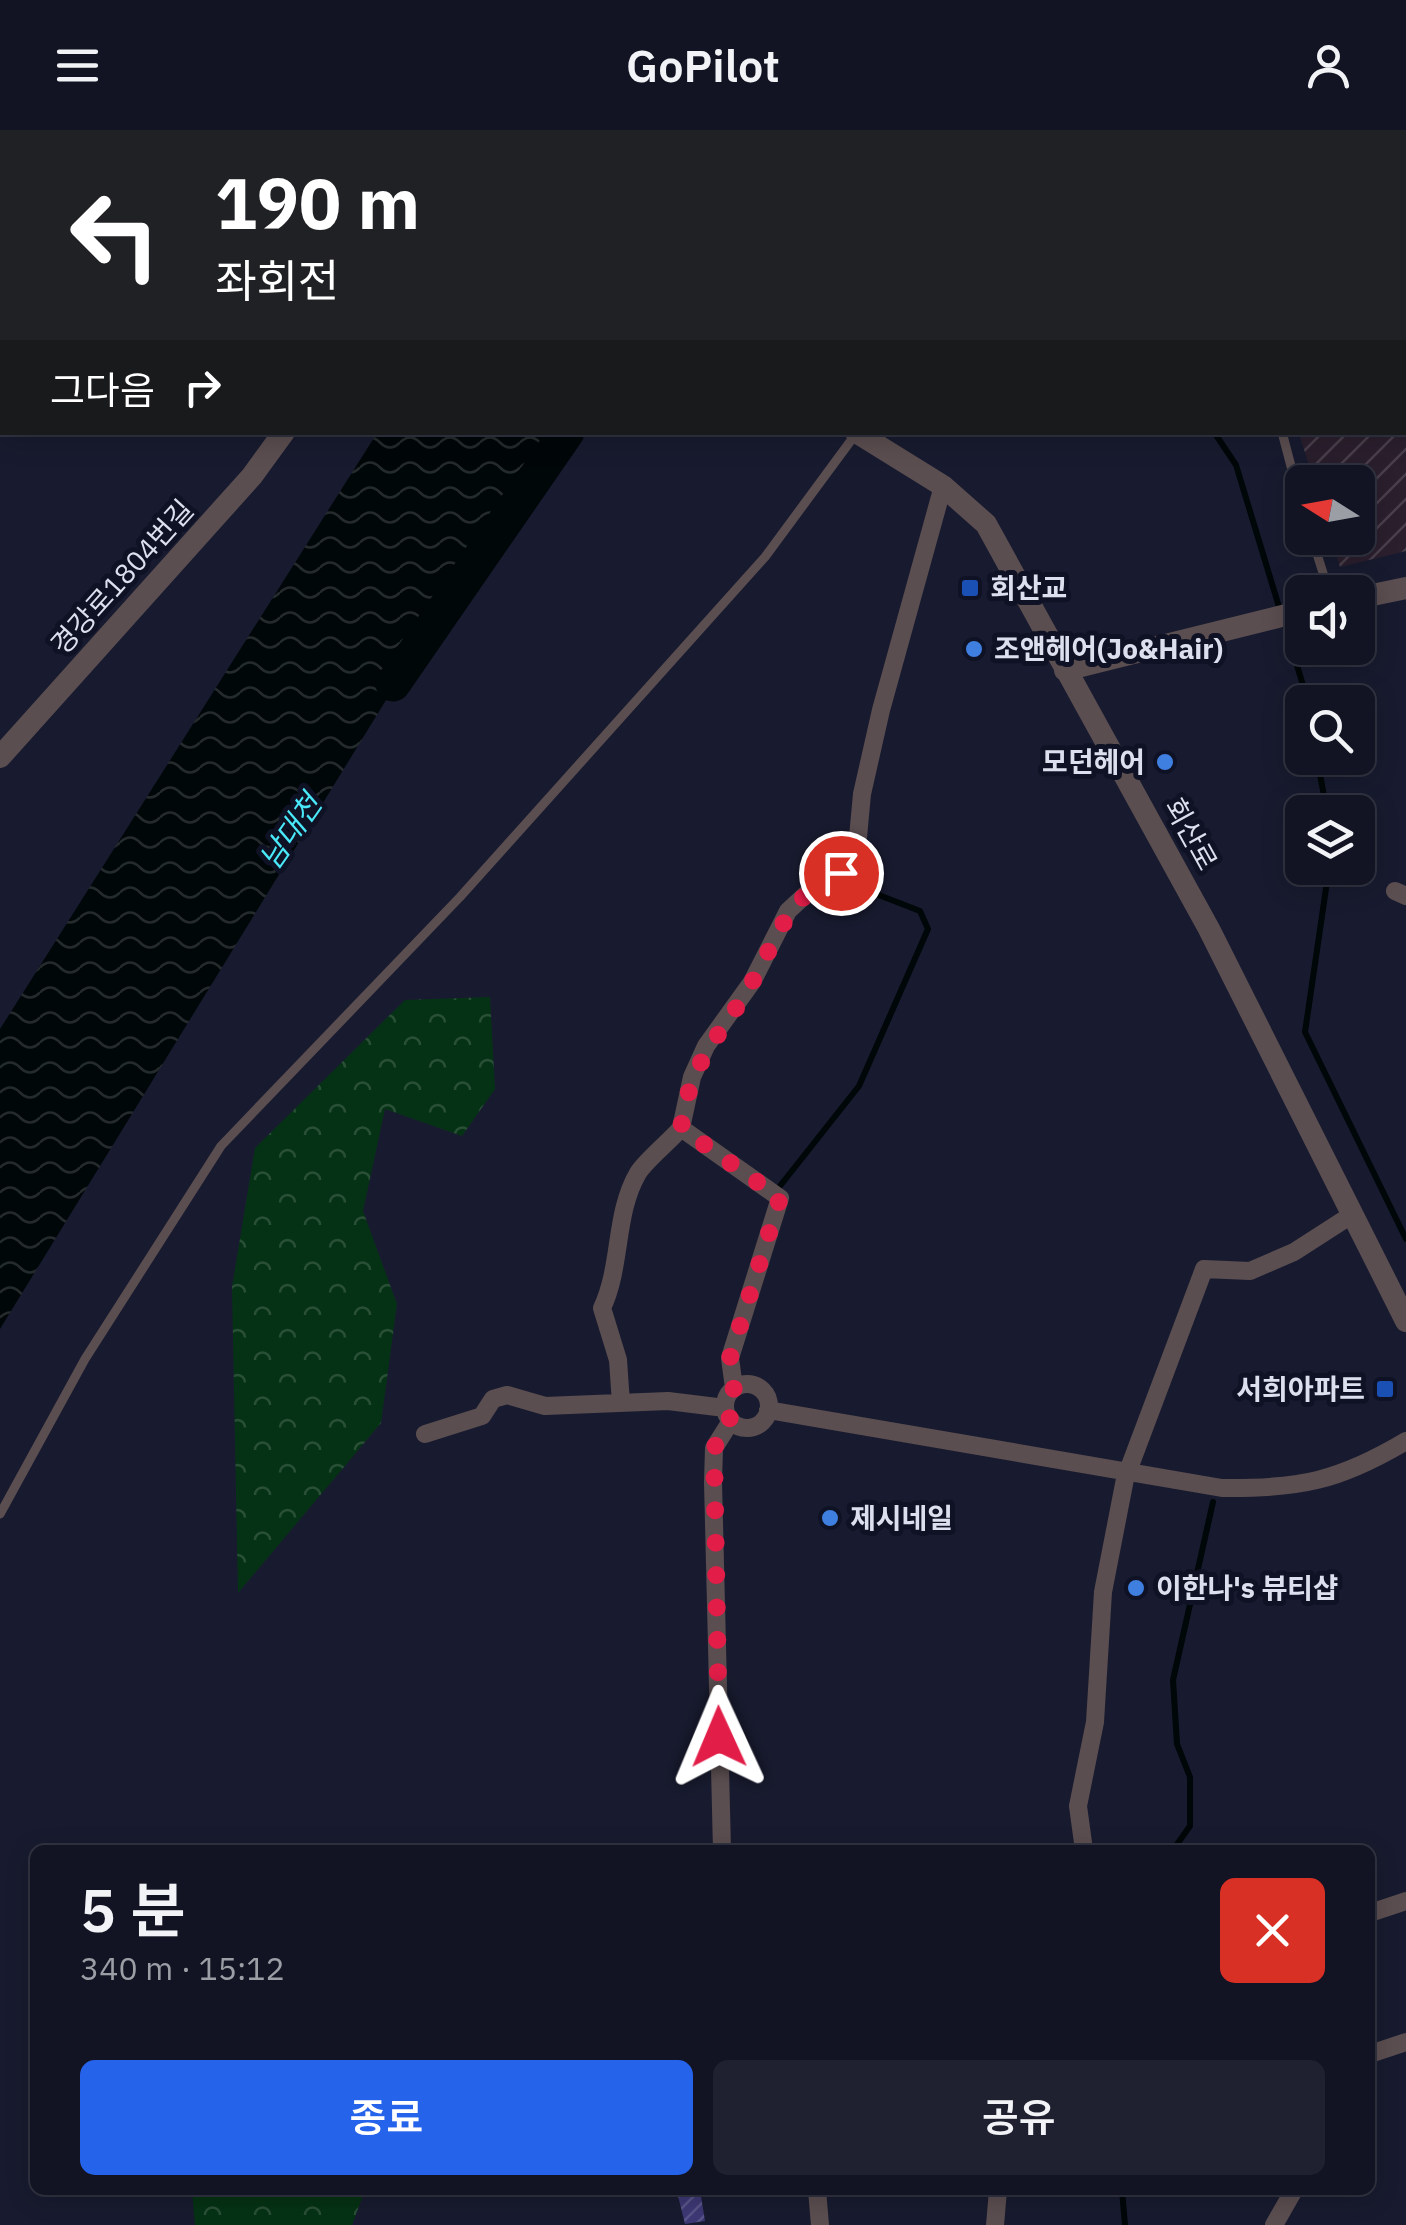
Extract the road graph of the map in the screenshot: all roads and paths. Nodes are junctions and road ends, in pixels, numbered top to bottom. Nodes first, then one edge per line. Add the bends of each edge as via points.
1 (282, 435) edge
2 (855, 435) edge
3 (859, 435) edge
4 (1283, 435) edge
5 (1291, 465) edge
6 (943, 486) junction
7 (1406, 588) edge
8 (1375, 594) edge
9 (1285, 615) edge
10 (1065, 670) junction
11 (0, 757) edge
12 (681, 1128) junction
13 (1353, 1214) junction
14 (1406, 1321) edge
15 (734, 1388) junction
16 (622, 1403) junction
17 (768, 1410) junction
18 (728, 1414) junction
19 (424, 1434) dead end
20 (1406, 1442) edge
21 (1128, 1470) junction
22 (0, 1514) edge
23 (722, 1845) edge
24 (1083, 1845) edge
25 (1406, 1901) edge
26 (1375, 1911) edge
27 (1406, 2042) edge
28 (1375, 2052) edge
29 (817, 2195) edge
30 (998, 2195) edge
31 (1291, 2195) edge
32 (816, 2224) edge
33 (996, 2225) edge
34 (1274, 2225) edge

1 - 11 street, 경강로1804번길
2 - 22 lane via 765,557 460,897 221,1146 85,1359
3 - 6 street, 회산로
4 - 5 lane
6 - 10 street, 회산로 via 986,524
6 - 12 street via 881,710 858,837 841,873 788,911 752,982 706,1046
7 - 8 street
9 - 10 street
10 - 13 street, 회산로 via 1209,928
12 - 15 street via 780,1198 730,1358
12 - 16 street via 639,1169 602,1308
13 - 14 street, 회산로
13 - 21 street via 1250,1271 1204,1269
15 - 17 street via 756,1386
15 - 18 street
16 - 18 street via 668,1401
16 - 19 street via 545,1406 508,1394 493,1399 482,1416
17 - 18 street via 750,1428
17 - 21 street
18 - 23 street via 714,1448 712,1482
20 - 21 street via 1361,1468 1290,1488 1222,1488
21 - 24 street via 1103,1592 1095,1722 1078,1806
25 - 26 street
27 - 28 street
29 - 32 street
30 - 33 street
31 - 34 street

